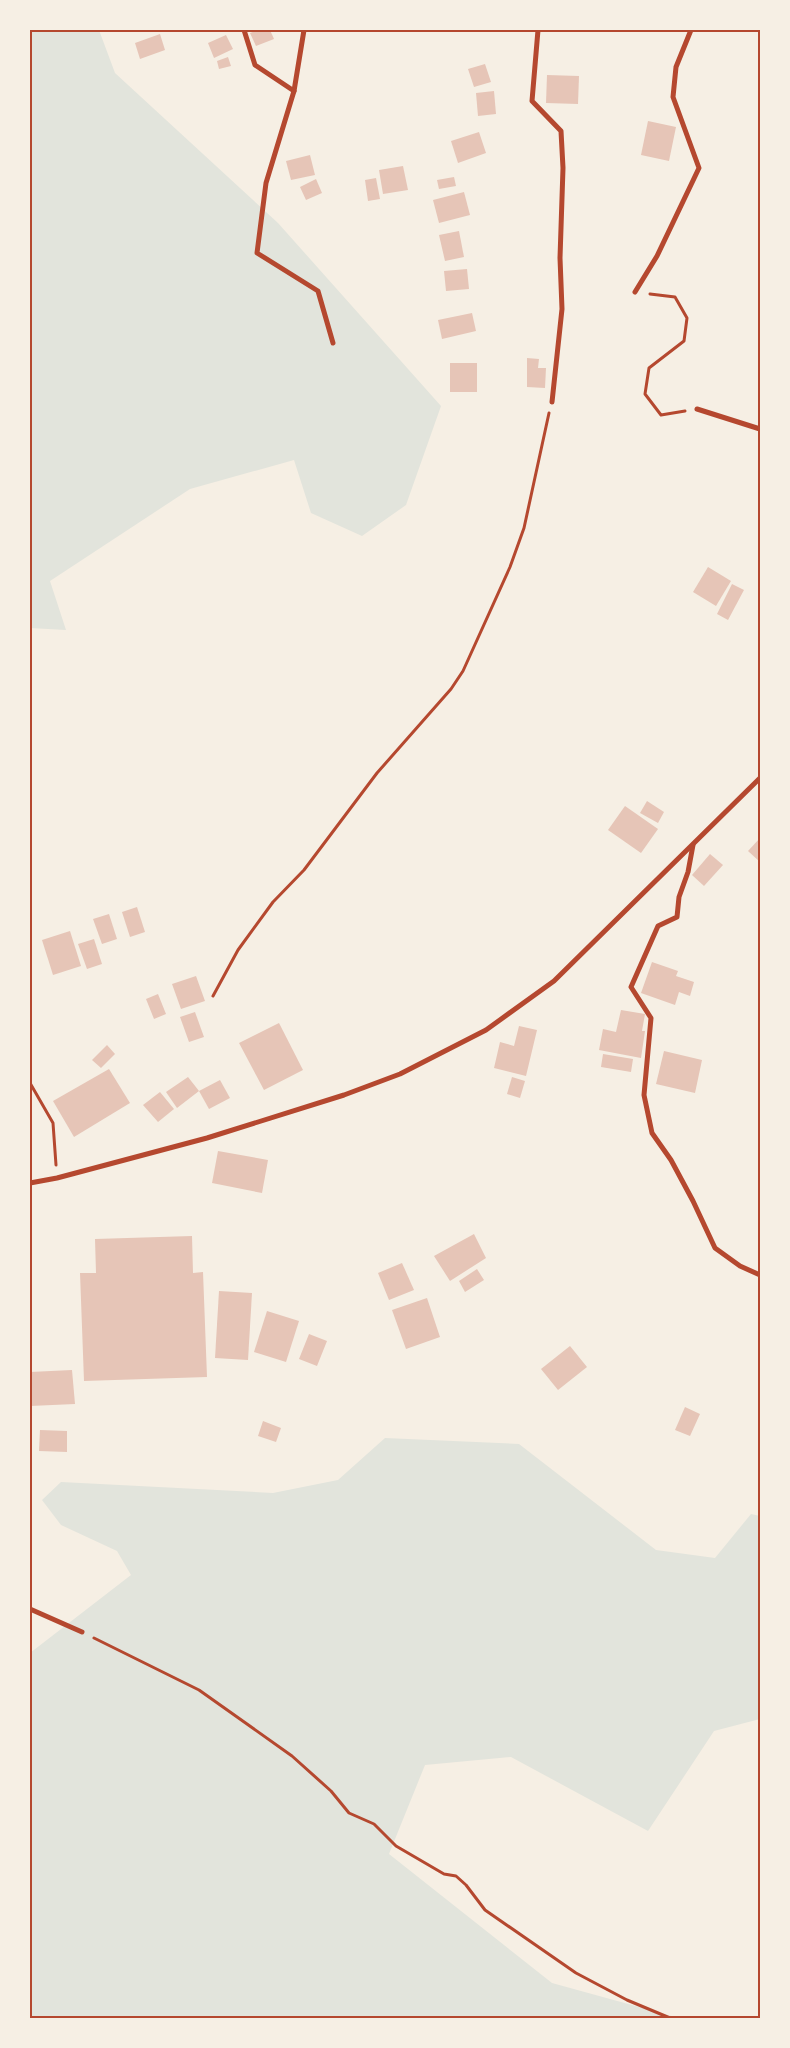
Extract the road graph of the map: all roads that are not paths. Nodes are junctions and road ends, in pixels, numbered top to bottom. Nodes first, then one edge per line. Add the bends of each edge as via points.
1 (244, 30) edge
2 (304, 30) edge
3 (538, 30) edge
4 (691, 30) edge
5 (294, 90) junction
6 (635, 292) road end
7 (333, 343) dead end
8 (552, 402) road end
9 (697, 409) road end
10 (760, 429) edge
11 (760, 778) edge
12 (693, 844) junction
13 (30, 1183) edge
14 (760, 1275) edge
15 (30, 1609) edge
16 (82, 1632) road end

1 - 5 street via 255,65
2 - 5 street
3 - 8 street via 532,101 561,131 563,168 562,309
4 - 6 street via 676,67 673,97 699,168 657,256
5 - 7 street via 266,183 256,253 318,291
9 - 10 street
11 - 12 street
12 - 13 street via 554,981 486,1030 400,1074 207,1138
12 - 14 street via 677,916 658,926 631,987 651,1018 644,1095 652,1133 671,1160 715,1248 740,1266
15 - 16 street

